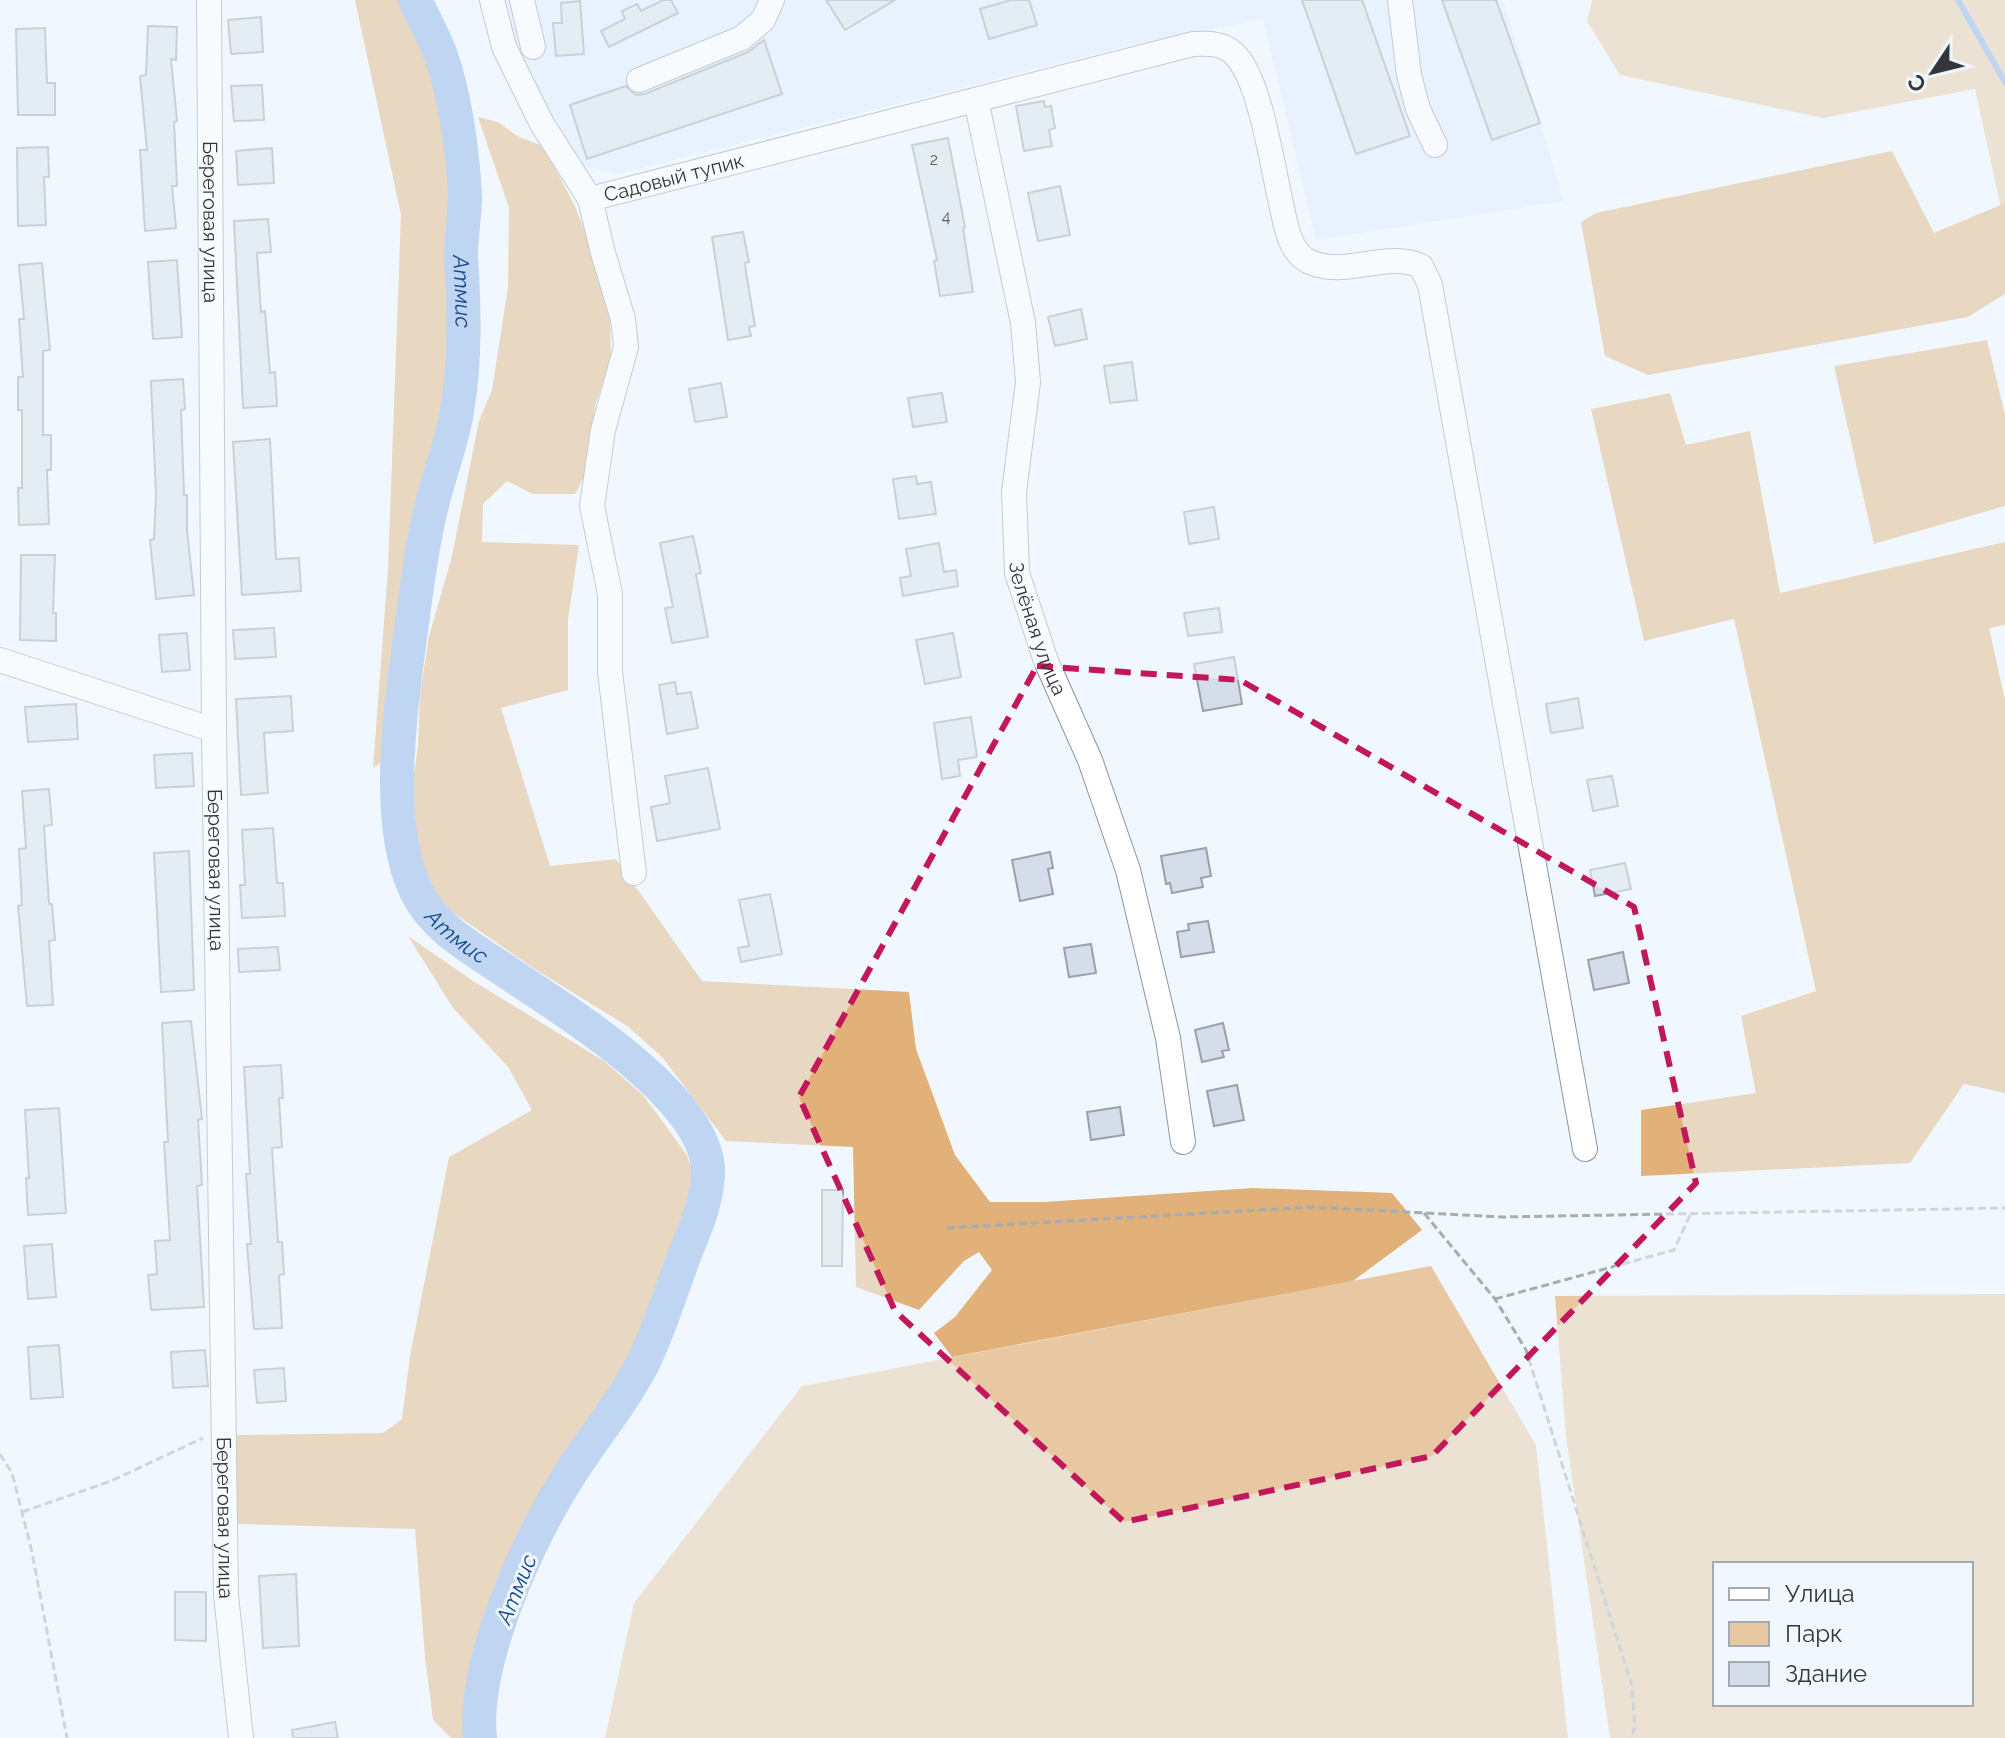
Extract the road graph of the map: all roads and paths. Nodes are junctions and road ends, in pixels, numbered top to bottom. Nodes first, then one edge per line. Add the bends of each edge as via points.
1 (209, 0) edge
2 (492, 0) edge
3 (522, 0) edge
4 (772, 0) edge
5 (1400, 0) edge
6 (533, 47) dead end
7 (639, 80) dead end
8 (976, 100) junction
9 (1435, 145) dead end
10 (590, 199) junction
11 (0, 660) edge
12 (214, 730) junction
13 (634, 873) dead end
14 (1183, 1142) dead end
15 (1585, 1149) dead end
16 (2005, 1208) edge
17 (1424, 1213) junction
18 (1691, 1213) junction
19 (947, 1228) dead end
20 (1495, 1299) junction
21 (225, 1428) junction
22 (0, 1454) edge
23 (22, 1512) junction
24 (67, 1738) edge
25 (241, 1738) edge
26 (1631, 1738) edge

1 - 12 street, Береговая улица
2 - 10 street, Садовый тупик via 504,47 542,124
3 - 6 street
4 - 7 street via 763,20 742,38
5 - 9 street via 1415,98
8 - 10 street, Садовый тупик
8 - 14 street, Зелёная улица via 1023,323 1028,382 1014,492 1017,573 1128,870 1168,1038
8 - 15 street, Садовый тупик via 1214,43 1236,55 1252,80 1289,238 1305,260 1327,267 1407,260 1421,266 1430,285
10 - 13 street via 626,347 603,430 592,506 610,594 610,672
11 - 12 street
12 - 21 street, Береговая улица
16 - 18 path
17 - 18 path
17 - 19 path via 1311,1207
17 - 20 path
18 - 20 path via 1674,1250
20 - 26 path via 1526,1350 1585,1533 1632,1686
21 - 23 path via 111,1481
21 - 25 street, Береговая улица via 226,1595
22 - 23 path via 12,1473
23 - 24 path

